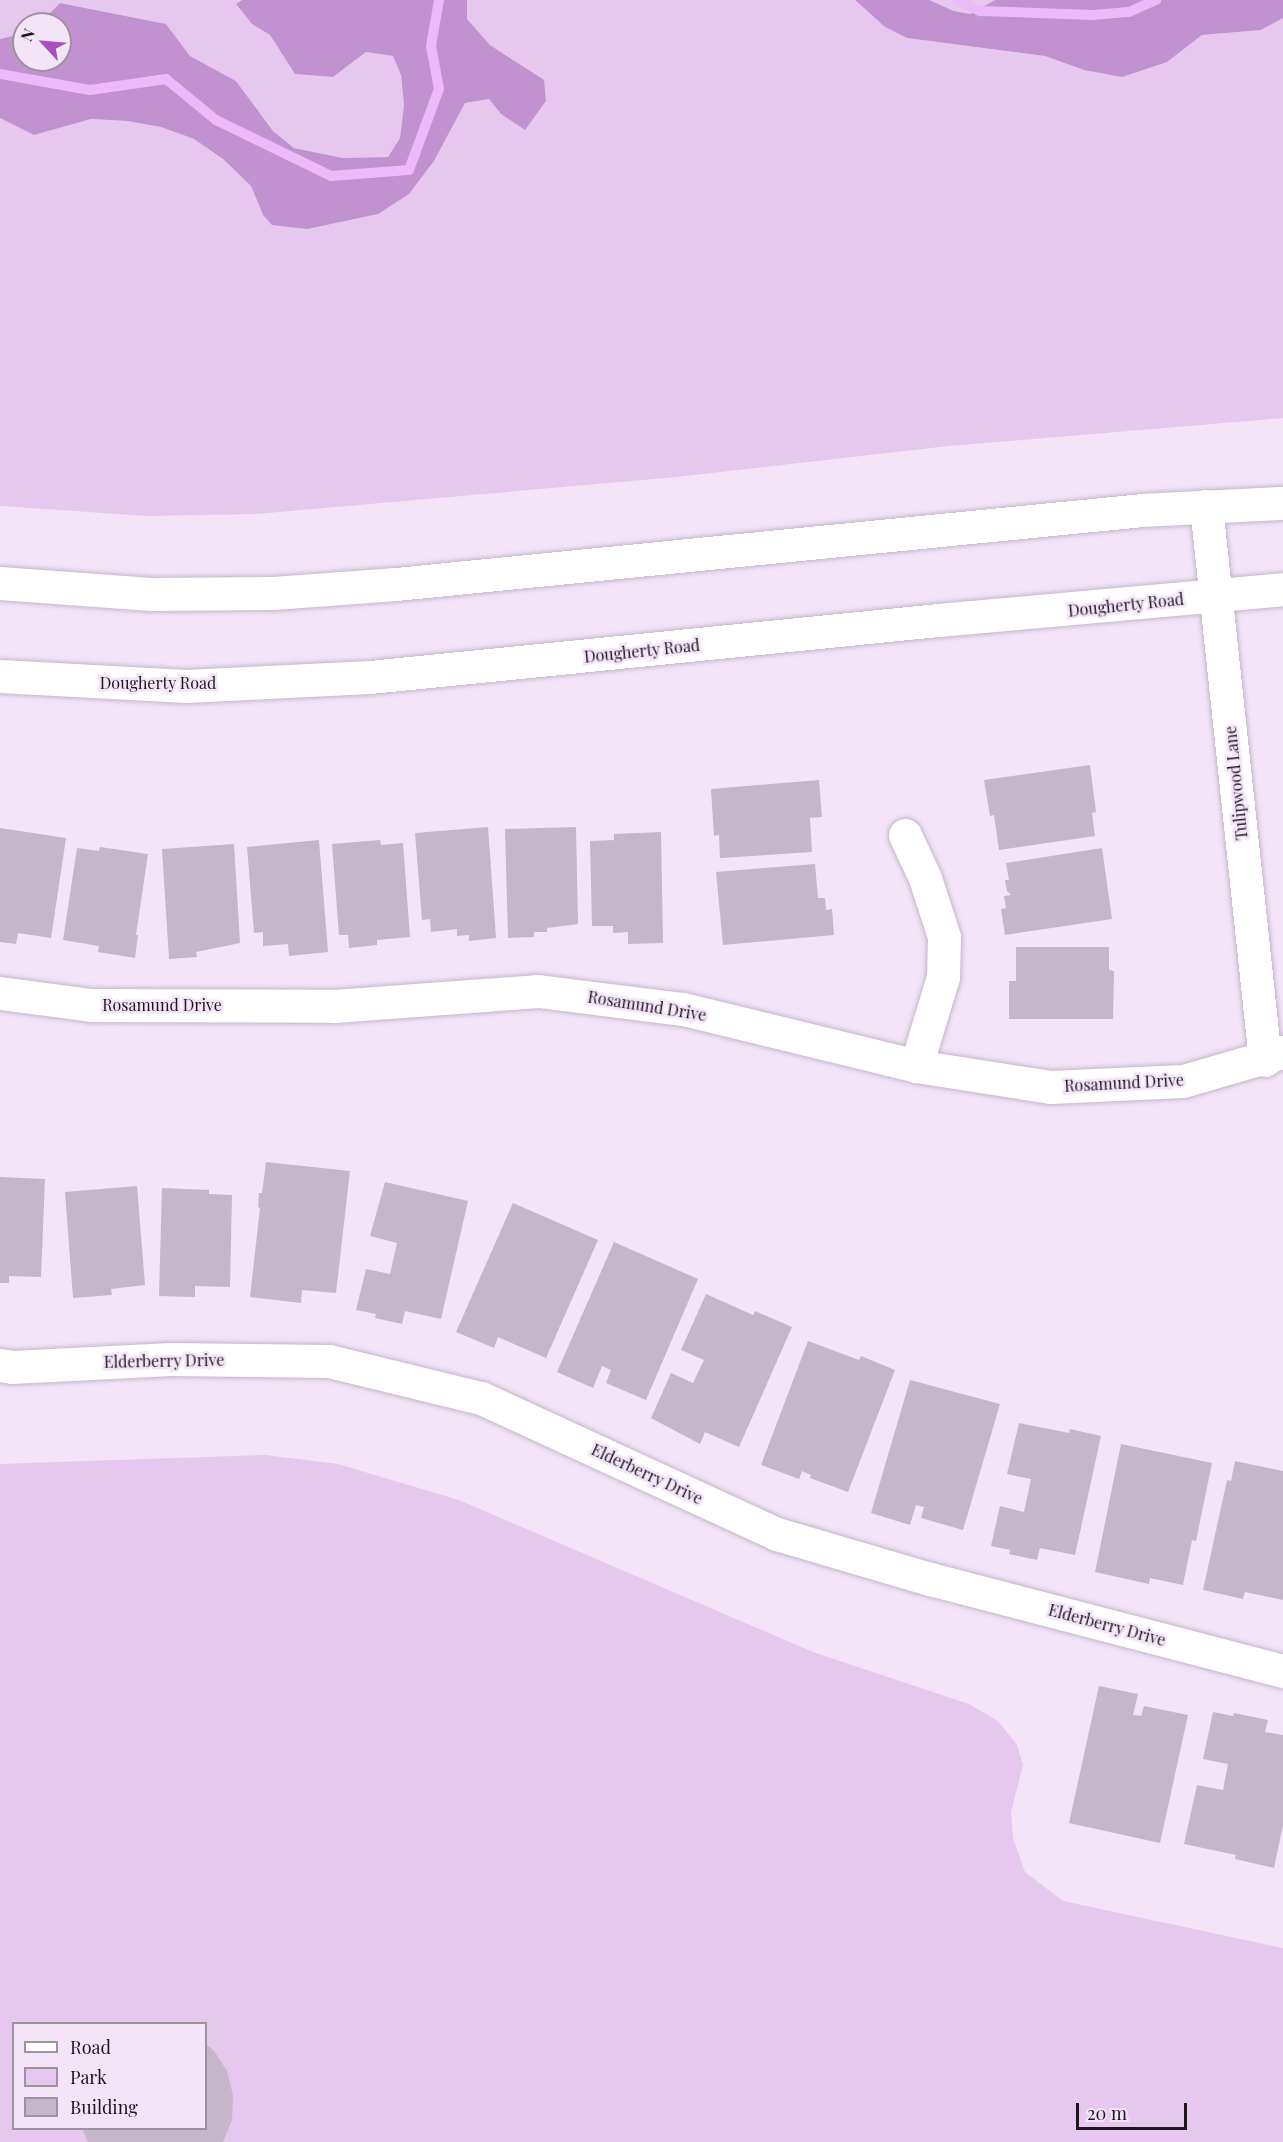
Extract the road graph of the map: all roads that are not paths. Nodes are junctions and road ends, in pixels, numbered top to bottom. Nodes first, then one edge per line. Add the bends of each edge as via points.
1 (1283, 503) edge
2 (1206, 507) junction
3 (0, 583) edge
4 (1283, 590) edge
5 (1216, 596) junction
6 (0, 676) edge
7 (905, 835) dead end
8 (0, 993) edge
9 (1274, 1056) edge
10 (916, 1066) junction
11 (0, 1365) edge
12 (1283, 1671) edge

1 - 2 street
2 - 3 street via 273,593 151,594
2 - 5 street, Tulipwood Lane
4 - 5 street, Dougherty Road
5 - 6 street, Dougherty Road via 370,677 186,686
5 - 9 street, Tulipwood Lane
7 - 10 street via 926,878 944,937 943,977
8 - 10 street, Rosamund Drive via 91,1005 334,1006 538,991 683,1009
9 - 10 street, Rosamund Drive via 1183,1081 1050,1087
11 - 12 street, Elderberry Drive via 171,1359 329,1361 351,1366 481,1398 777,1534 930,1579

